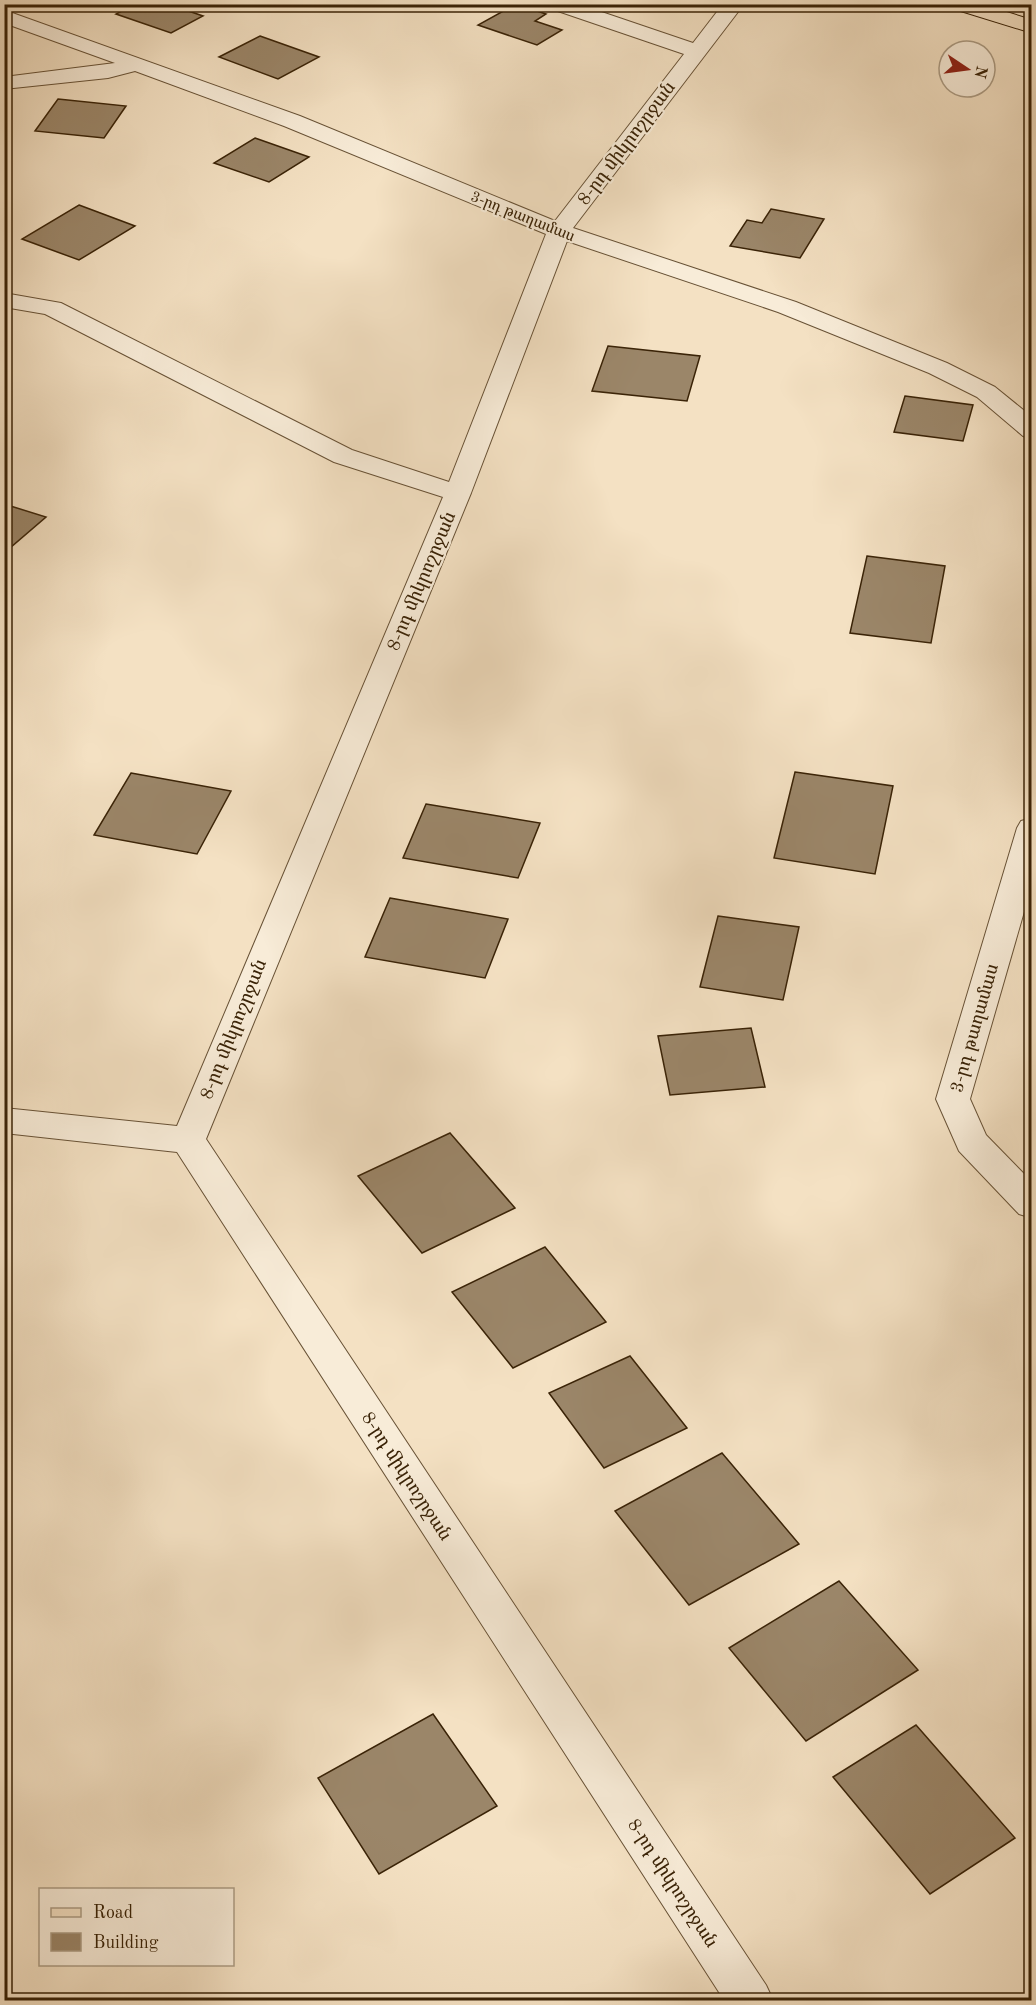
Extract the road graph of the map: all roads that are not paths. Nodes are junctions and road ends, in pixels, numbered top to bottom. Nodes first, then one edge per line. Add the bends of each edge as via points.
1 (556, 4) edge
2 (734, 4) edge
3 (958, 4) edge
4 (4, 16) edge
5 (1032, 27) edge
6 (696, 51) junction
7 (136, 64) junction
8 (4, 83) edge
9 (559, 231) junction
10 (4, 300) edge
11 (1032, 431) edge
12 (458, 493) junction
13 (1032, 828) edge
14 (4, 1120) edge
15 (188, 1140) junction
16 (1032, 1205) edge
17 (750, 2001) edge

1 - 6 street
2 - 6 street, 8-րդ միկրոշրջան
3 - 5 main road
4 - 7 street, 3-րդ թաղամաս
6 - 9 street, 8-րդ միկրոշրջան
7 - 8 street via 108,72
7 - 9 street, 3-րդ թաղամաս via 291,121
9 - 11 street, 3-րդ թաղամաս via 787,307 938,368 986,392
9 - 12 street, 8-րդ միկրոշրջան
10 - 12 street via 52,308 343,456
12 - 15 street, 8-րդ միկրոշրջան
13 - 16 street, 3-րդ թաղամաս via 953,1099 971,1142
14 - 15 street
15 - 17 street, 8-րդ միկրոշրջան

